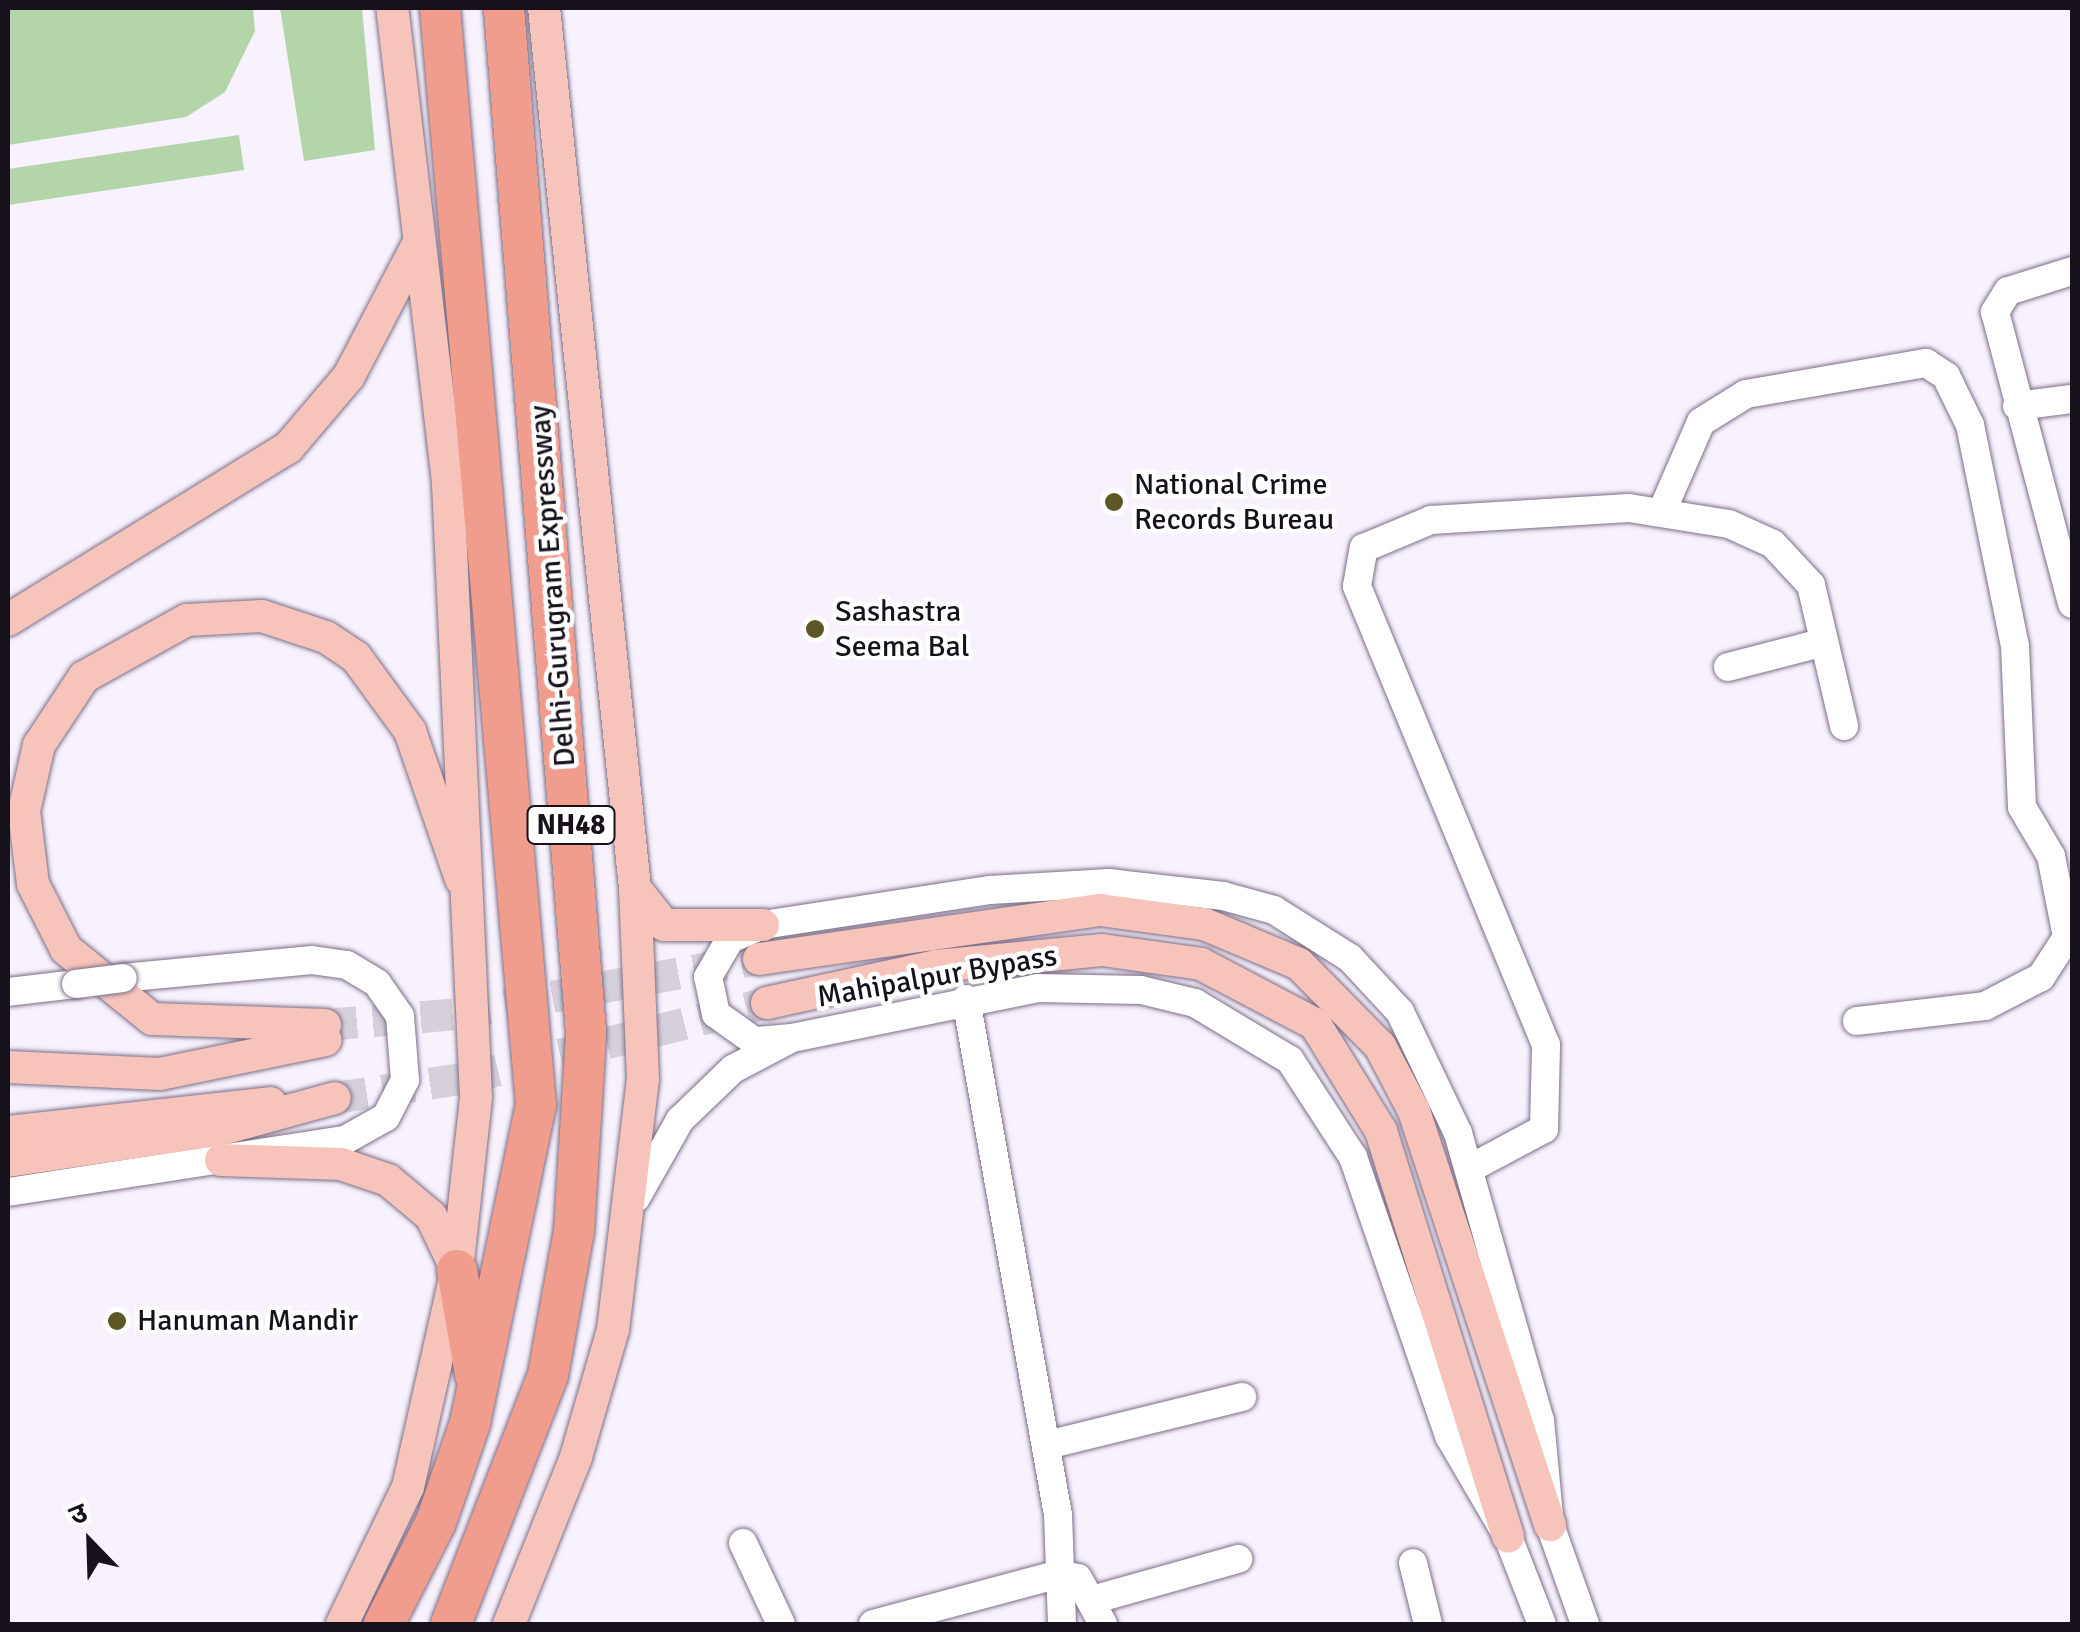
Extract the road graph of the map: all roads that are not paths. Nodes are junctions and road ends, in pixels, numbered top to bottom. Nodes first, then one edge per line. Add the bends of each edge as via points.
1 (392, 8) edge
2 (440, 8) edge
3 (504, 8) edge
4 (544, 8) edge
5 (417, 246) junction
6 (2072, 271) edge
7 (2072, 399) edge
8 (2017, 406) junction
9 (1662, 509) junction
10 (137, 545) junction
11 (2066, 558) edge
12 (2072, 604) edge
13 (8, 608) edge
14 (8, 620) edge
15 (1822, 643) junction
16 (1728, 668) dead end
17 (1844, 726) dead end
18 (635, 888) junction
19 (474, 916) junction
20 (763, 925) junction
21 (759, 959) tunnel mouth
22 (8, 992) edge
23 (966, 999) junction
24 (767, 1003) tunnel mouth
25 (1858, 1020) dead end
26 (792, 1038) junction
27 (8, 1067) edge
28 (8, 1132) edge
29 (221, 1160) junction
30 (8, 1161) edge
31 (1469, 1169) junction
32 (8, 1192) edge
33 (634, 1202) junction
34 (458, 1270) junction
35 (478, 1393) junction
36 (1242, 1397) dead end
37 (1047, 1445) junction
38 (1550, 1525) junction
39 (1508, 1537) junction
40 (743, 1543) dead end
41 (1238, 1560) dead end
42 (1413, 1563) dead end
43 (1060, 1574) junction
44 (1098, 1612) edge
45 (342, 1624) edge
46 (384, 1624) edge
47 (451, 1624) edge
48 (509, 1624) edge
49 (780, 1624) edge
50 (873, 1624) edge
51 (1062, 1624) edge
52 (1428, 1624) edge
53 (1542, 1624) edge
54 (1585, 1624) edge

1 - 5 main road
2 - 35 highway, Delhi-Gurugram Expressway / NH48 via 536,1084
3 - 47 highway, Delhi-Gurugram Expressway / NH48 via 586,1032 574,1231 548,1374
4 - 18 main road
5 - 10 main road via 319,416 251,475
5 - 19 main road via 448,482
6 - 8 street via 1997,298
7 - 8 street
8 - 11 street
9 - 15 street via 1729,524 1786,554 1812,585
9 - 25 street via 1701,422 1774,387 1926,362 1946,376 1970,425 2015,646 2022,807 2055,866 2067,937 2040,976 1985,1006
9 - 31 street via 1408,524 1374,538 1357,562 1357,586 1546,1045 1544,1129
10 - 13 main road
10 - 14 main road
11 - 12 street
15 - 16 street
15 - 17 street
18 - 20 main road via 664,924
18 - 33 main road via 643,1079
19 - 27 main road via 410,731 356,658 294,623 225,615 187,620 114,654 64,699 28,782 26,861 55,931 114,996 152,1019 326,1032 160,1074
19 - 34 main road via 476,1096
20 - 26 street via 719,950 711,1002 738,1035
20 - 31 street via 1066,884 1164,886 1274,910 1350,958 1390,997 1435,1079
21 - 38 main road via 1100,910 1204,924 1298,964 1380,1046 1414,1111
22 - 29 street, bridge via 330,960 365,974 391,998 408,1060 386,1116 346,1140
23 - 26 street, Mahipalpur Bypass
23 - 37 street
23 - 39 street, Mahipalpur Bypass via 1078,985 1142,990 1195,1003 1290,1060 1352,1157 1449,1436
24 - 39 main road via 936,966 1102,950 1200,964 1315,1024 1381,1131
26 - 33 street, Mahipalpur Bypass via 734,1070 680,1120
28 - 30 main road via 214,1104 322,1100 218,1130
29 - 32 street
29 - 34 main road via 325,1162 388,1180 431,1216
31 - 38 street via 1540,1420
33 - 48 main road via 592,1403
34 - 35 highway
34 - 45 main road via 408,1487
35 - 46 highway, NH48 via 436,1522
36 - 37 street
37 - 43 street
38 - 54 street
39 - 53 street, Mahipalpur Bypass
40 - 49 street
41 - 44 street
42 - 52 street
43 - 44 street via 1078,1578
43 - 50 street
43 - 51 street

